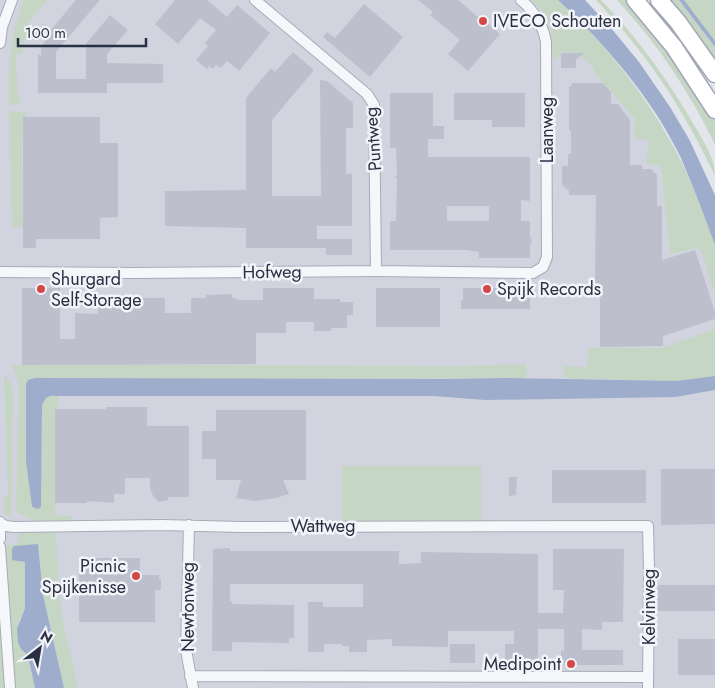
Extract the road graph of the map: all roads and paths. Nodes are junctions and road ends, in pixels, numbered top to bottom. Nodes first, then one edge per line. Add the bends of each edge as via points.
1 (12, 0) edge
2 (255, 0) edge
3 (521, 0) edge
4 (635, 0) edge
5 (659, 0) edge
6 (0, 43) edge
7 (715, 74) edge
8 (715, 110) edge
9 (543, 268) joint
10 (376, 271) junction
11 (0, 272) edge
12 (0, 523) edge
13 (188, 525) junction
14 (648, 526) joint
15 (0, 539) edge
16 (0, 546) edge
17 (190, 676) junction
18 (648, 683) edge
19 (10, 688) edge
20 (193, 688) edge

1 - 6 street
2 - 10 street, Puntweg via 367,94 374,105
3 - 9 street, Laanweg via 544,28 546,42 547,258
4 - 8 main road via 674,47
5 - 7 main road
9 - 10 street, Hofweg via 533,273
10 - 11 street, Hofweg
12 - 13 street, Wattweg via 14,527
12 - 15 street
13 - 14 street, Wattweg
13 - 17 street, Newtonweg via 186,650
14 - 18 street, Kelvinweg
16 - 19 street
17 - 18 street
17 - 20 street, Newtonweg

